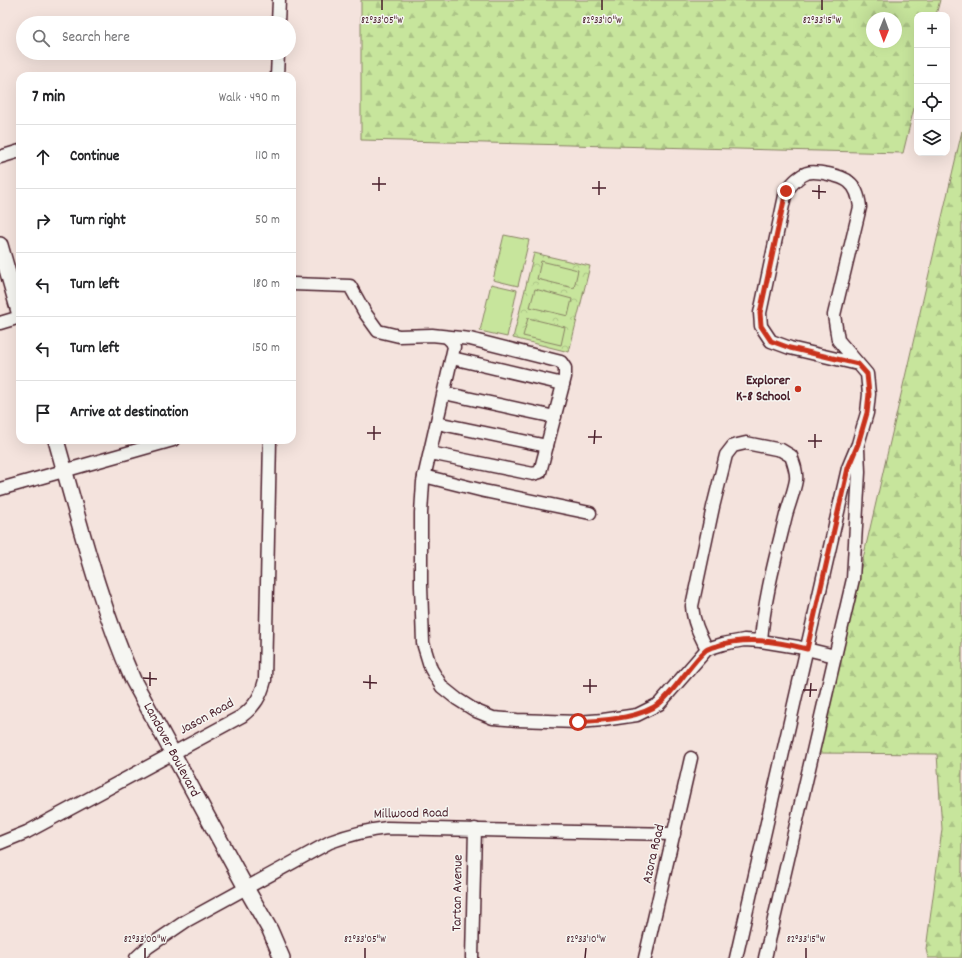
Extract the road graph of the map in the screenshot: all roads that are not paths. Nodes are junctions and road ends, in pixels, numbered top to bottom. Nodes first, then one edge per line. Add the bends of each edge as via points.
1 (279, 0) edge
2 (278, 16) edge
3 (278, 60) edge
4 (277, 72) edge
5 (16, 152) edge
6 (0, 157) edge
7 (0, 245) edge
8 (296, 284) edge
9 (16, 302) edge
10 (16, 317) edge
11 (0, 323) edge
12 (447, 337) junction
13 (452, 358) junction
14 (858, 364) junction
15 (563, 384) junction
16 (444, 393) junction
17 (555, 417) junction
18 (437, 423) junction
19 (57, 444) edge
20 (159, 444) edge
21 (270, 444) edge
22 (858, 444) junction
23 (547, 446) junction
24 (430, 453) junction
25 (65, 470) junction
26 (424, 476) junction
27 (0, 489) edge
28 (590, 513) dead end
29 (761, 641) junction
30 (707, 649) junction
31 (807, 649) junction
32 (835, 656) junction
33 (173, 753) junction
34 (691, 758) dead end
35 (475, 829) junction
36 (674, 834) junction
37 (0, 844) edge
38 (246, 888) junction
39 (136, 958) edge
40 (282, 958) edge
41 (472, 958) edge
42 (645, 958) edge
43 (736, 958) edge
44 (764, 958) edge

1 - 2 street
3 - 4 street
5 - 6 street
7 - 9 street
8 - 12 street via 350,286 378,331 399,336
10 - 11 street
12 - 13 street via 454,348
12 - 15 street via 561,362 566,368
13 - 15 street
13 - 16 street
14 - 14 street via 838,340 834,315 860,207 859,197 849,181 823,172 808,172 786,191 760,313 761,326 771,341
14 - 22 street via 867,374 869,394 867,413
15 - 17 street
16 - 17 street
16 - 18 street
17 - 23 street
18 - 23 street
18 - 24 street
19 - 25 street, Landover Boulevard
20 - 25 street
21 - 33 street, Jason Road via 266,680 258,701 250,710
22 - 31 street via 848,468
22 - 32 street via 859,472 853,579
23 - 24 street via 540,472 533,474
24 - 26 street
25 - 27 street
25 - 33 street, Landover Boulevard via 106,612 118,644 133,680
26 - 28 street
26 - 30 street via 421,513 422,643 431,669 442,687 476,711 493,718 509,720 570,722 638,715 659,704
29 - 30 street via 744,640
29 - 30 street via 762,621 770,582 796,479 791,456 781,450 746,442 733,446 726,456 692,606 694,622
29 - 31 street
31 - 32 street
31 - 43 street
32 - 44 street
33 - 37 street, Jason Road
33 - 38 street, Landover Boulevard
34 - 36 street, Azora Road
35 - 36 street, Millwood Road
35 - 38 street, Millwood Road via 387,828 348,835 330,842
35 - 41 street, Tartan Avenue
36 - 42 street, Azora Road
38 - 39 street, Millwood Road via 186,921
38 - 40 street, Landover Boulevard via 270,930

